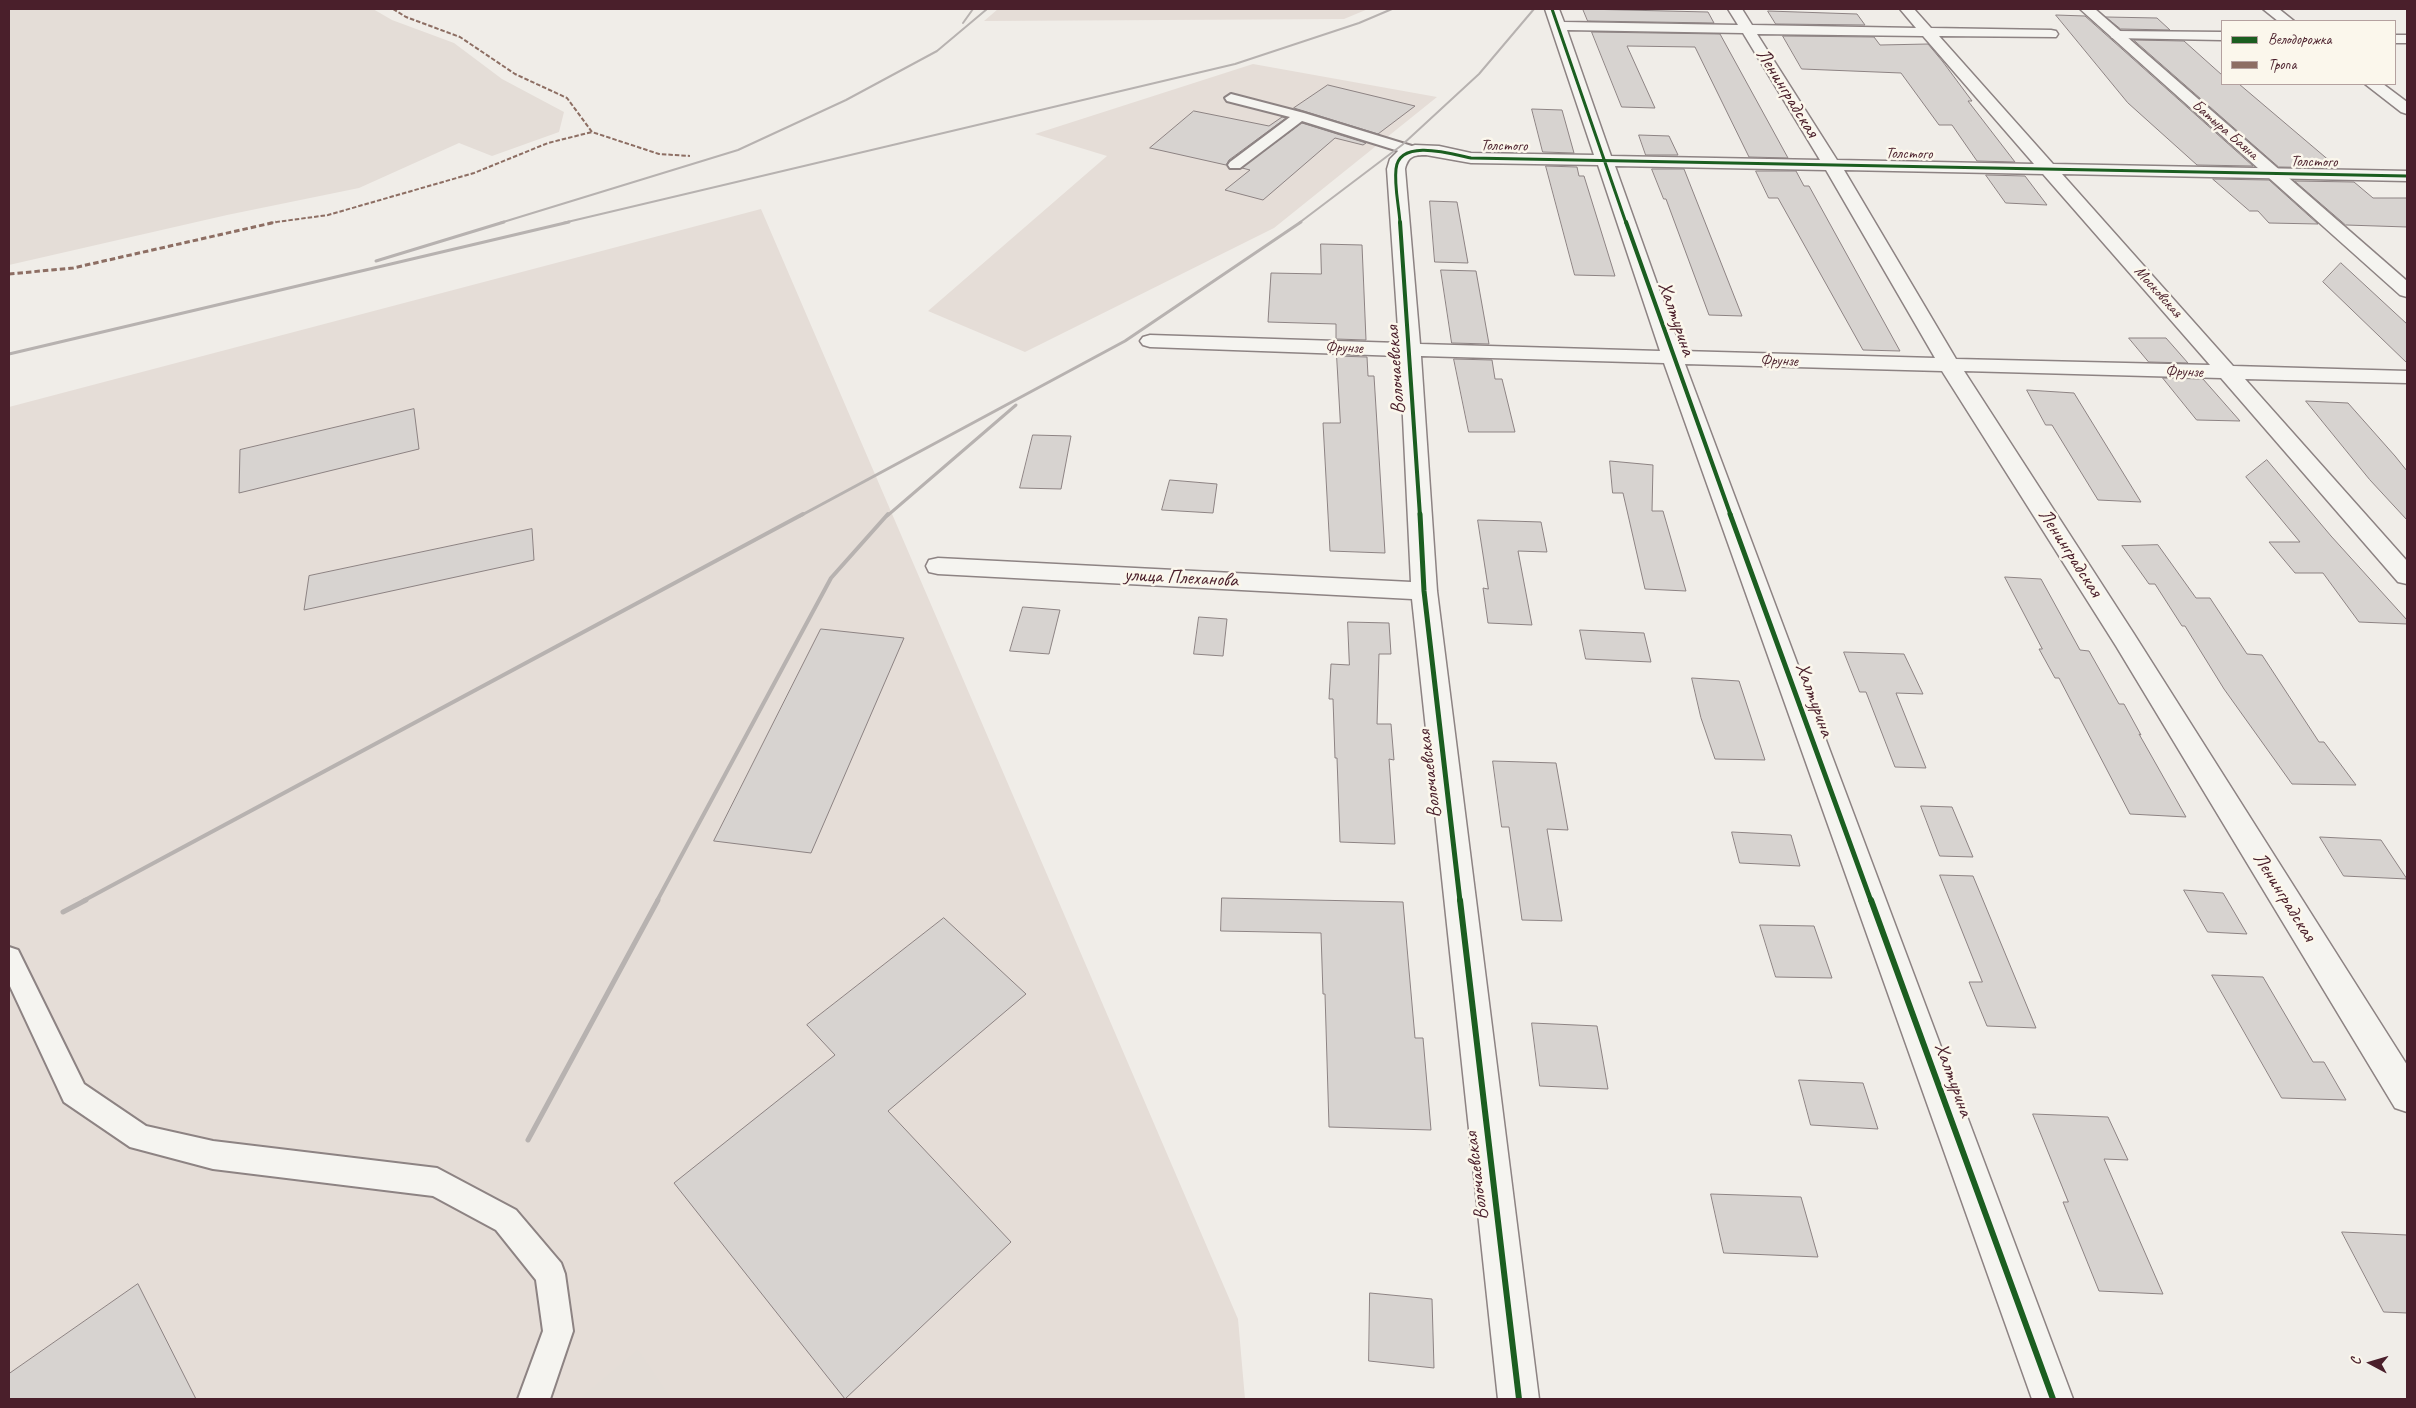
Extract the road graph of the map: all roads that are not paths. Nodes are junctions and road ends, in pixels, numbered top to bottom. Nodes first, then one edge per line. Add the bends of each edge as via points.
1 (1735, 9) edge
2 (1907, 9) edge
3 (2087, 9) edge
4 (2270, 9) edge
5 (1554, 18) edge
6 (2286, 20) edge
7 (1748, 29) junction
8 (1927, 32) junction
9 (2052, 34) dead end
10 (2117, 35) junction
11 (2221, 36) edge
12 (2374, 85) edge
13 (1231, 98) dead end
14 (2407, 109) edge
15 (1300, 116) junction
16 (1410, 150) junction
17 (1604, 160) junction
18 (1235, 164) dead end
19 (1832, 165) junction
20 (2049, 169) junction
21 (2275, 174) junction
22 (2407, 176) edge
23 (2407, 291) edge
24 (1150, 341) dead end
25 (1410, 350) junction
26 (1673, 358) junction
27 (1950, 366) junction
28 (2231, 374) junction
29 (2407, 377) edge
30 (938, 566) dead end
31 (2407, 576) edge
32 (1424, 590) junction
33 (9, 958) edge
34 (2407, 1096) edge
35 (534, 1399) edge
36 (1519, 1399) edge
37 (2053, 1399) edge

1 - 7 street, Ленинградская
2 - 8 street, Московская
3 - 10 street, Батыра Баяна
4 - 6 street
5 - 7 street
5 - 17 street, Халтурина
7 - 8 street
7 - 19 street, Ленинградская
8 - 9 street
8 - 20 street, Московская
10 - 11 street
10 - 21 street, Батыра Баяна
12 - 14 street
13 - 15 lane
15 - 16 lane
15 - 18 lane
16 - 17 street, Толстого via 1433,150 1471,158
16 - 25 street, Волочаевская via 1398,159 1396,165
17 - 19 street, Толстого
17 - 26 street, Халтурина
19 - 20 street, Толстого
19 - 27 street, Ленинградская
20 - 21 street, Толстого
20 - 28 street, Московская
21 - 22 street, Толстого
21 - 23 street, Батыра Баяна
24 - 25 street, Фрунзе
25 - 26 street, Фрунзе
25 - 32 street, Волочаевская
26 - 27 street, Фрунзе
26 - 37 street, Халтурина
27 - 28 street, Фрунзе
27 - 34 street, Ленинградская via 2126,640
28 - 29 street, Фрунзе
28 - 31 street, Московская
30 - 32 street, улица Плеханова
32 - 36 street, Волочаевская
33 - 35 lane via 74,1093 140,1138 213,1155 437,1182 506,1220 550,1274 558,1331

